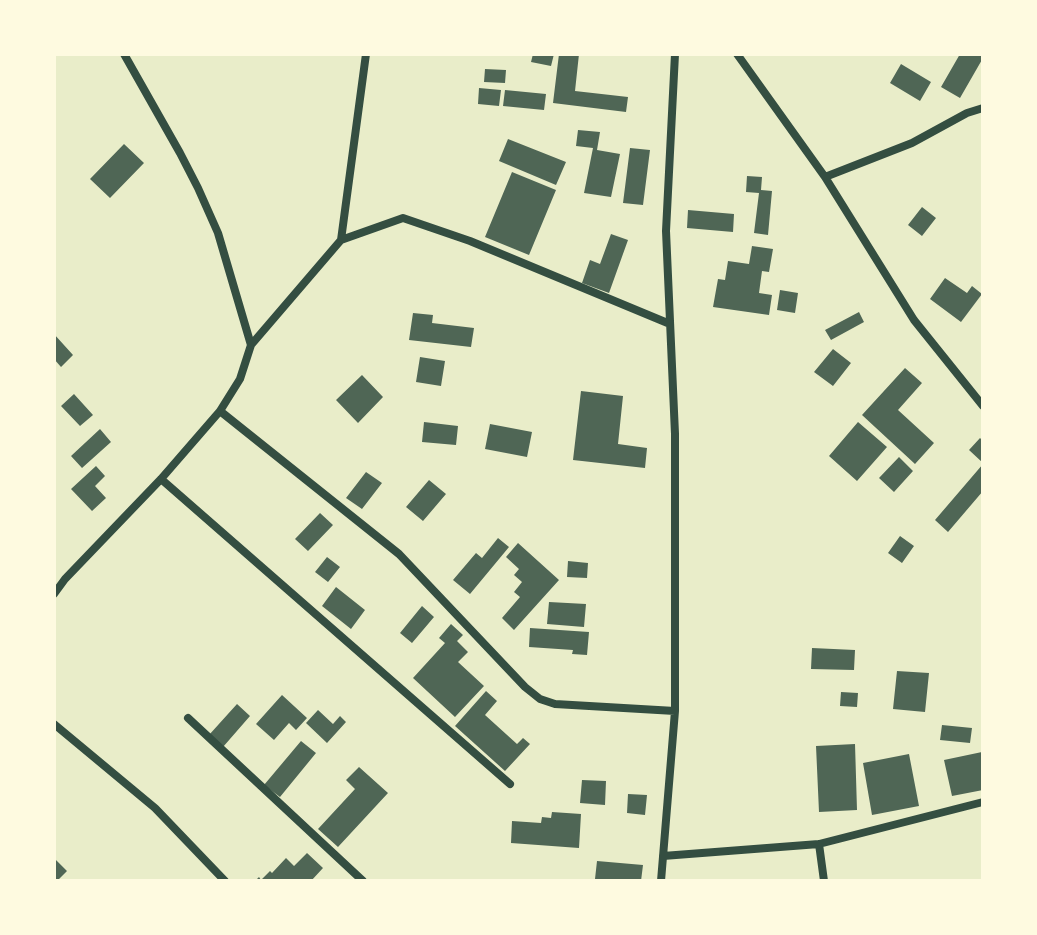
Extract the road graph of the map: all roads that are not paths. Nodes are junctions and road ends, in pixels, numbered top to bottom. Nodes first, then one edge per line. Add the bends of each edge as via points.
1 (124, 54) edge
2 (366, 54) edge
3 (675, 54) edge
4 (737, 54) edge
5 (983, 108) edge
6 (825, 177) junction
7 (341, 240) junction
8 (670, 324) junction
9 (251, 345) junction
10 (983, 406) edge
11 (220, 411) junction
12 (161, 479) junction
13 (54, 594) edge
14 (675, 711) junction
15 (188, 718) dead end
16 (54, 724) edge
17 (510, 784) dead end
18 (983, 802) edge
19 (819, 844) junction
20 (663, 856) junction
21 (225, 881) edge
22 (363, 881) edge
23 (661, 881) edge
24 (824, 881) edge

1 - 9 street via 213,222
2 - 7 street
3 - 8 street via 666,231
4 - 6 street
5 - 6 street
6 - 10 street via 914,320
7 - 8 street via 403,218
7 - 9 street
8 - 14 street
9 - 11 street via 240,379
11 - 12 street
11 - 14 street via 399,554 540,699
12 - 13 street
12 - 17 street
14 - 20 street
15 - 22 street
16 - 21 street via 155,808
18 - 19 street
19 - 20 street
19 - 24 street
20 - 23 street

